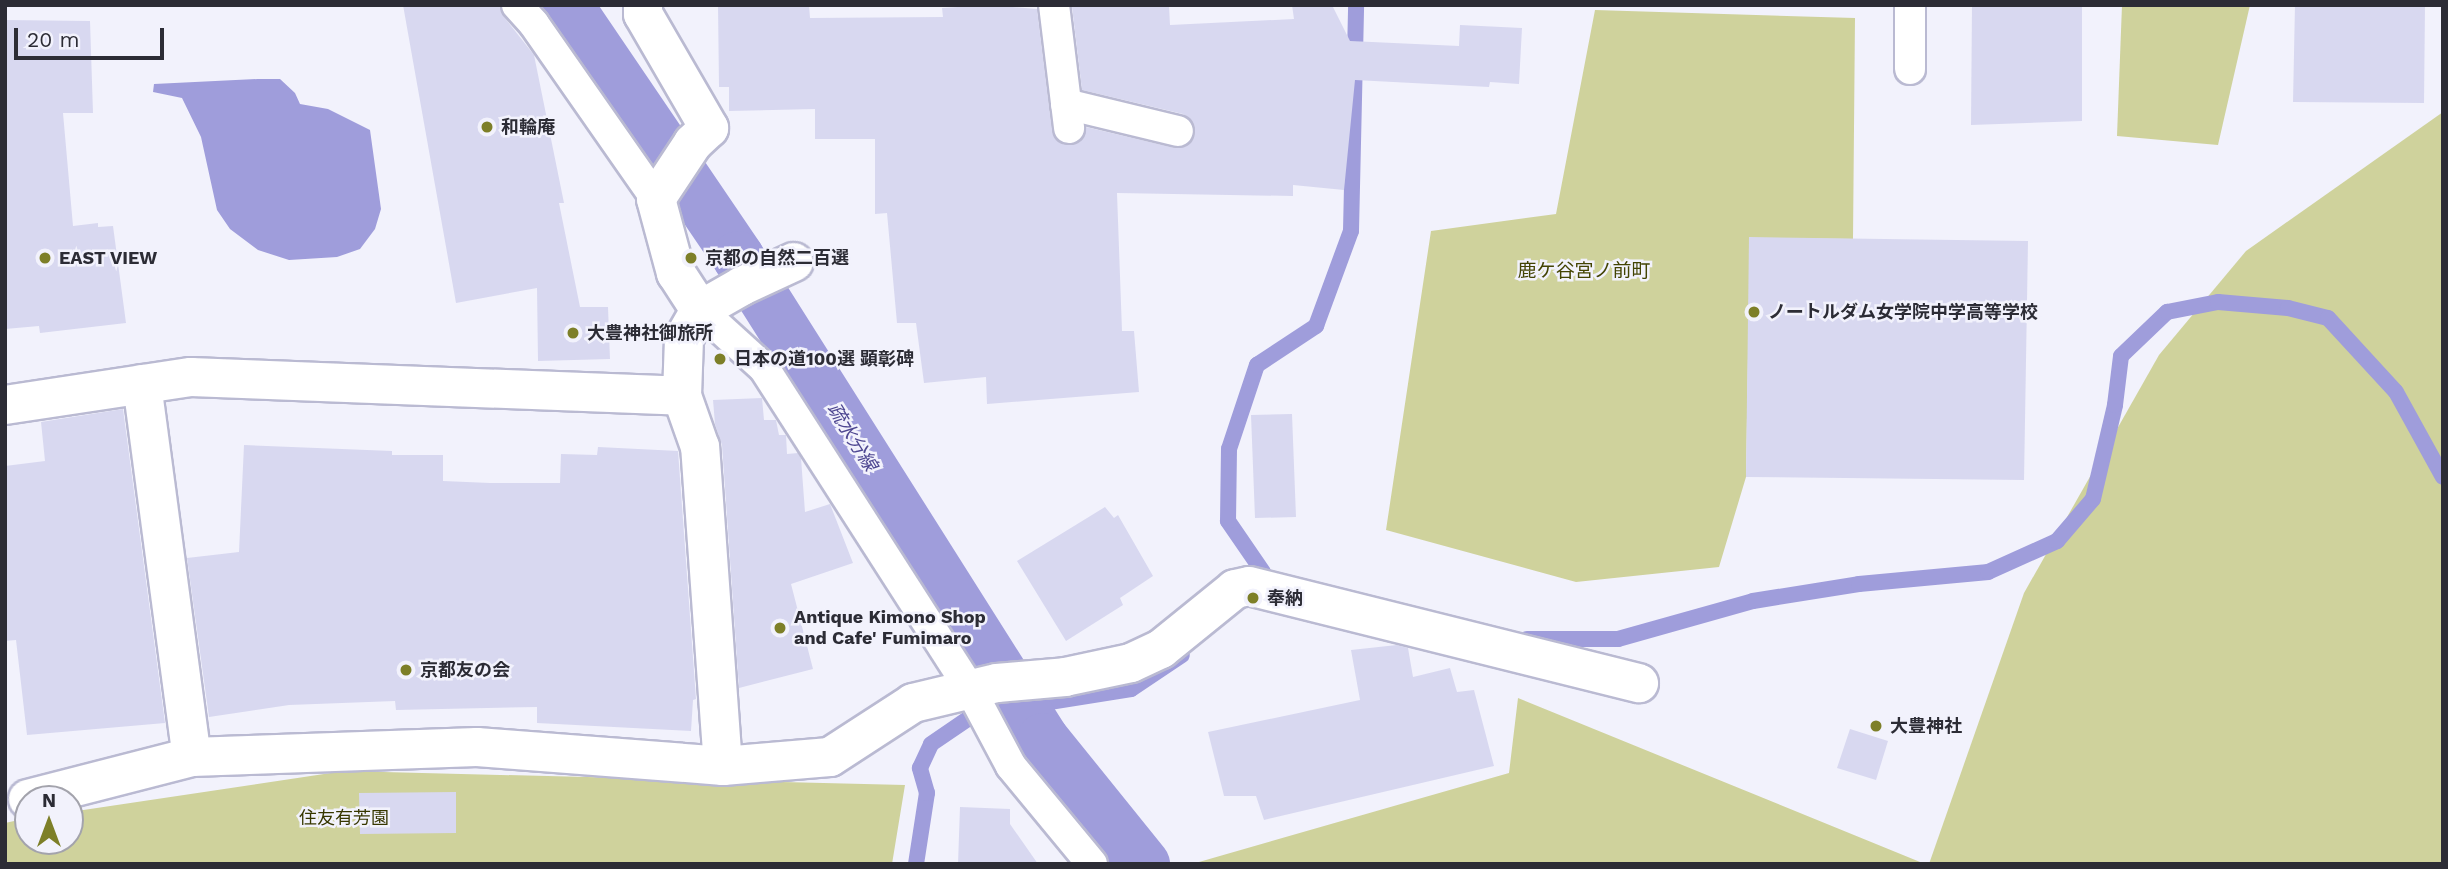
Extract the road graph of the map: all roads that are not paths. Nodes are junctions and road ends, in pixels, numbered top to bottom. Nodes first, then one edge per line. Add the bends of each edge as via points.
1 (517, 5) edge
2 (643, 5) edge
3 (1054, 5) edge
4 (1910, 5) edge
5 (1910, 69) dead end
6 (1178, 131) dead end
7 (662, 189) junction
8 (770, 273) dead end
9 (700, 310) junction
10 (142, 384) junction
11 (682, 396) junction
12 (5, 405) edge
13 (1639, 683) dead end
14 (983, 686) junction
15 (192, 757) junction
16 (723, 766) junction
17 (83, 785) edge
18 (1092, 864) edge

1 - 7 lane
2 - 7 street via 643,14 709,128 693,143
3 - 6 lane via 1068,116
4 - 5 lane
7 - 9 street via 676,273
8 - 9 street
9 - 11 street via 684,338
9 - 14 lane via 764,368
10 - 11 street via 191,377
10 - 12 street
10 - 15 street
11 - 16 street via 700,447
13 - 14 street via 1249,586 1235,589 1161,649 1131,663
14 - 16 street via 913,703 830,757
14 - 18 lane via 1011,766
15 - 16 street via 477,747
15 - 17 street

